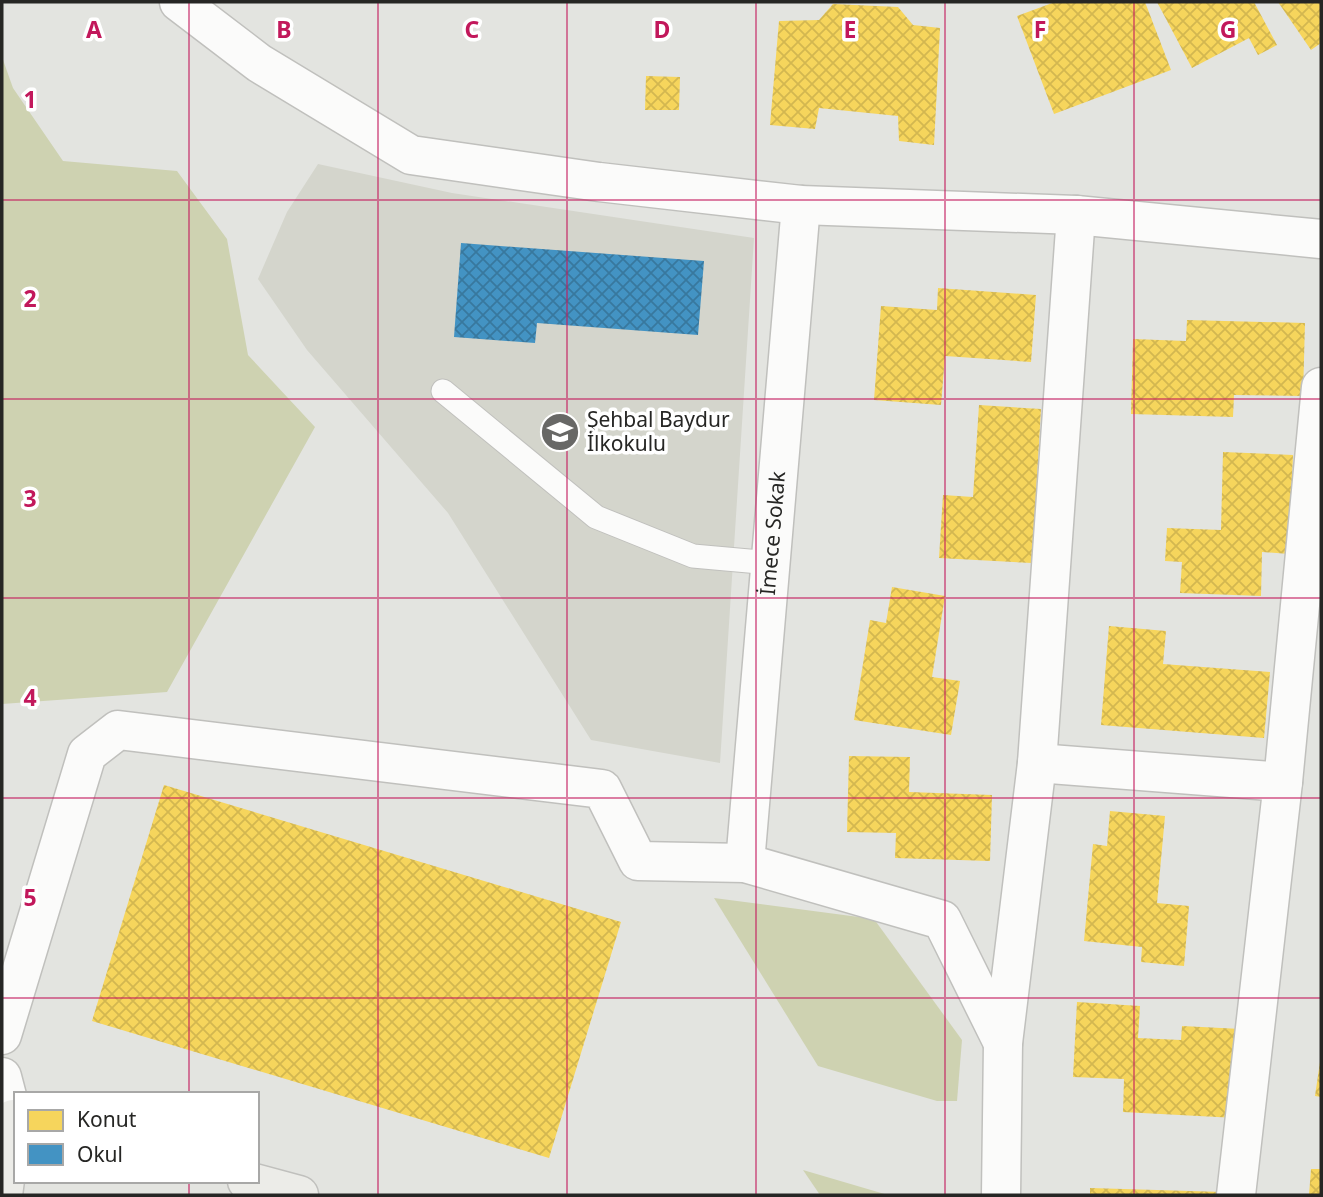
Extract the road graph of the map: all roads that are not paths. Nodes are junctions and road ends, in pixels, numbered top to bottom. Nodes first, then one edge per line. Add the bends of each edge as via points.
1 (179, 2) edge
2 (801, 205) junction
3 (1076, 215) junction
4 (1321, 239) edge
5 (1321, 387) edge
6 (443, 391) dead end
7 (771, 563) junction
8 (1037, 762) junction
9 (1283, 782) junction
10 (745, 863) junction
11 (2, 1035) edge
12 (1003, 1043) junction
13 (2, 1077) edge
14 (10, 1118) edge
15 (254, 1183) edge
16 (3, 1195) edge
17 (299, 1195) edge
18 (1002, 1195) edge
19 (1236, 1195) edge

1 - 2 street via 259,63 411,155
2 - 3 street
2 - 7 street, İmece Sokak
3 - 4 street
3 - 8 street
5 - 9 street
6 - 7 lane via 596,517 693,556
7 - 10 street, İmece Sokak
8 - 9 street
8 - 12 street
9 - 19 street
10 - 11 street via 638,862 602,789 118,730 87,754
10 - 12 street via 942,920
12 - 18 street
13 - 14 street
14 - 16 main road
15 - 17 main road

